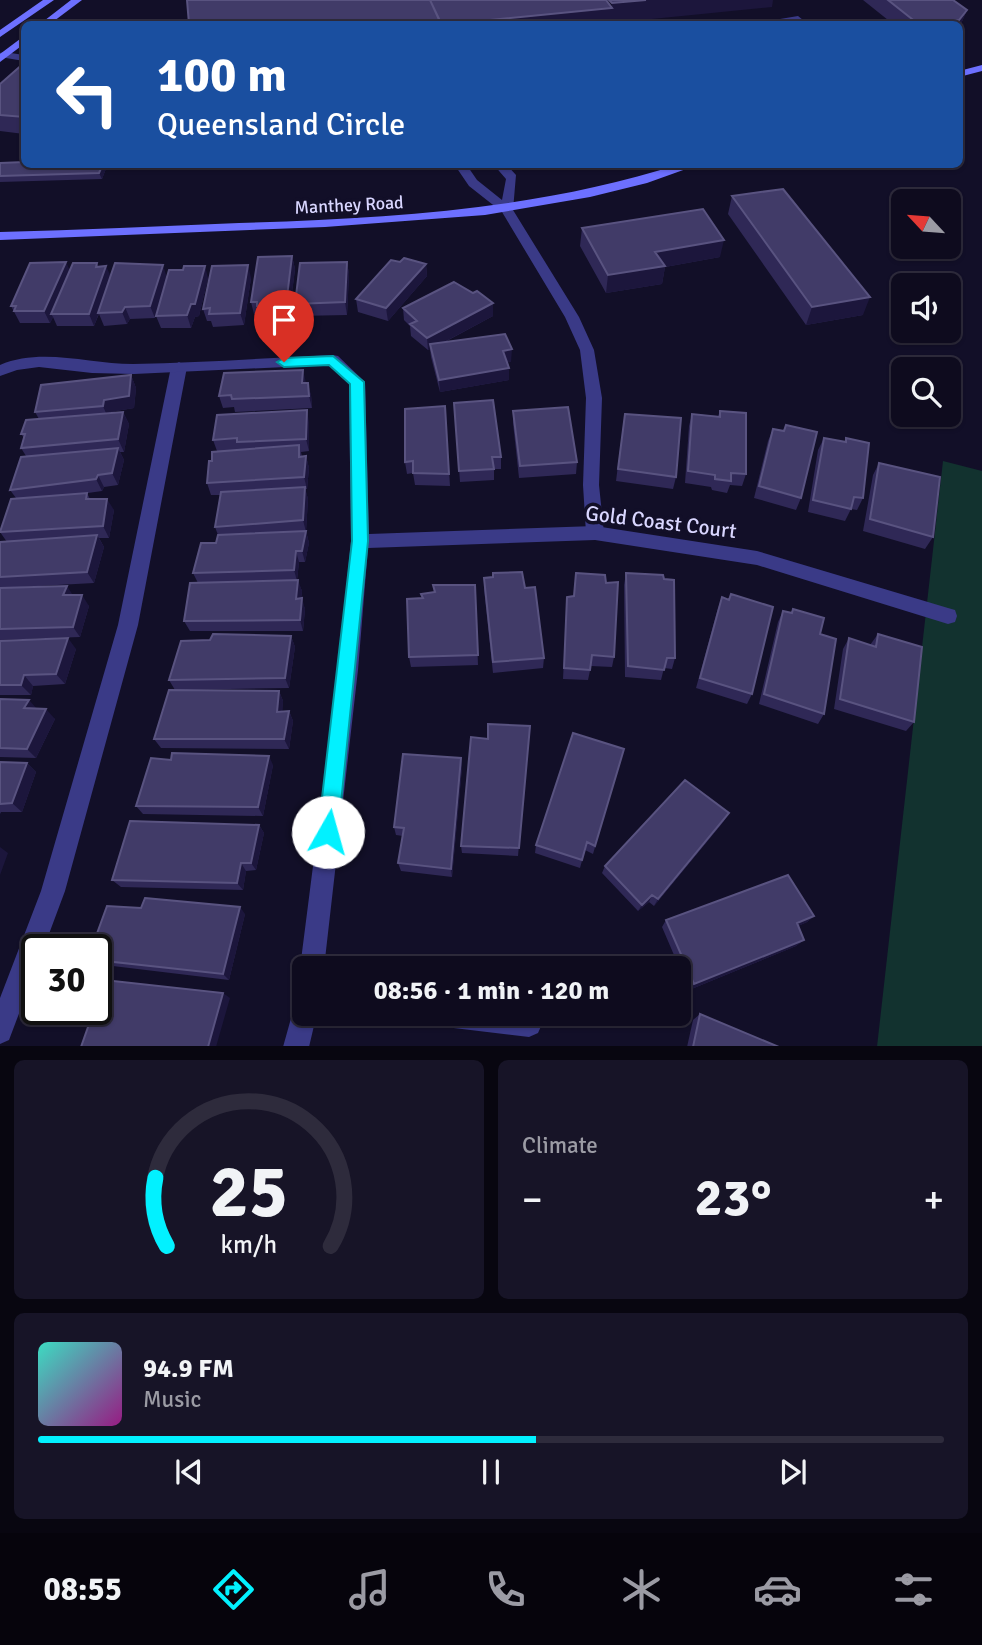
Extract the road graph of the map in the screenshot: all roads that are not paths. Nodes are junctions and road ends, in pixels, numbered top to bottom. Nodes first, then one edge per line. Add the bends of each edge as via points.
1 (49, 0) edge
2 (77, 0) edge
3 (48, 21) edge
4 (781, 21) edge
5 (800, 21) edge
6 (0, 34) edge
7 (21, 42) edge
8 (2, 57) edge
9 (21, 58) edge
10 (982, 68) edge
11 (963, 73) edge
12 (463, 168) edge
13 (503, 168) edge
14 (681, 168) edge
15 (507, 210) junction
16 (0, 236) edge
17 (179, 367) junction
18 (0, 371) edge
19 (595, 533) junction
20 (360, 541) junction
21 (948, 617) dead end
22 (313, 956) edge
23 (301, 1026) edge
24 (0, 1031) edge
25 (296, 1046) edge

1 - 6 street
2 - 3 street
4 - 5 street
7 - 8 street
8 - 9 street
10 - 11 street
12 - 15 street via 473,183
13 - 15 street via 512,178
14 - 15 street, Manthey Road via 618,188
15 - 16 street, Manthey Road via 392,221
15 - 19 street via 587,350 594,398 591,485
17 - 18 street via 103,369 40,360
17 - 20 street via 333,360 357,382
17 - 24 street via 128,625 53,891
19 - 20 street, Gold Coast Court
19 - 21 street, Gold Coast Court via 757,558
20 - 22 street
23 - 25 street

